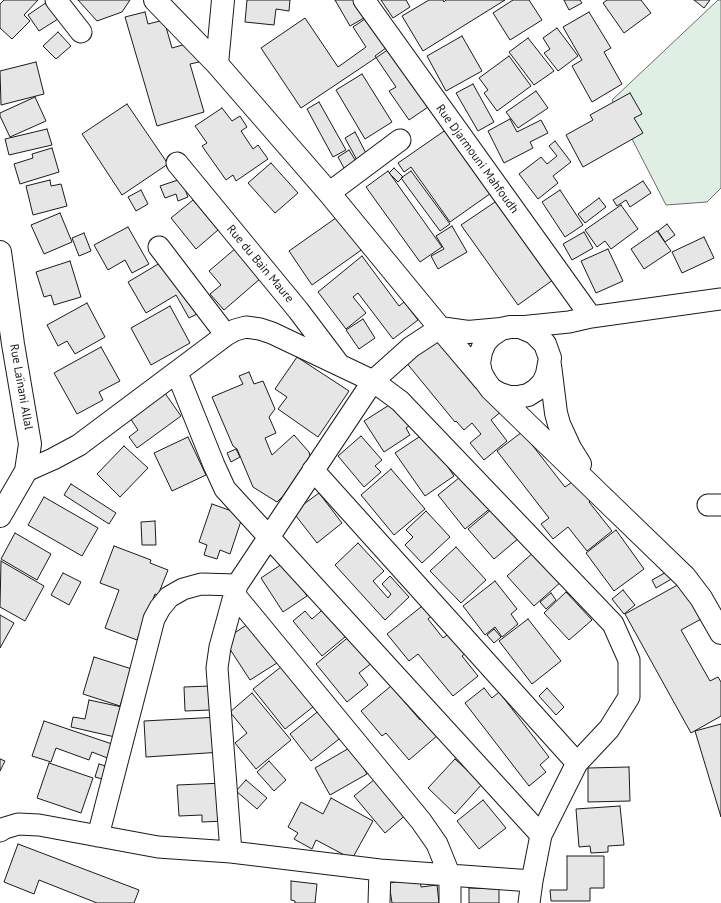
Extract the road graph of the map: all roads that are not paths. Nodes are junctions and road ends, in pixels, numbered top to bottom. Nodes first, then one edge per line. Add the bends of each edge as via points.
1 (56, 0) edge
2 (155, 0) edge
3 (223, 0) edge
4 (364, 0) edge
5 (81, 32) dead end
6 (217, 64) junction
7 (400, 140) dead end
8 (177, 163) dead end
9 (329, 193) junction
10 (159, 247) dead end
11 (0, 252) edge
12 (721, 299) edge
13 (591, 317) junction
14 (569, 322) junction
15 (440, 328) junction
16 (510, 328) junction
17 (226, 334) junction
18 (550, 362) junction
19 (340, 366) junction
20 (177, 373) junction
21 (373, 381) junction
22 (489, 386) junction
23 (313, 470) junction
24 (26, 471) junction
25 (596, 491) junction
26 (0, 516) edge
27 (269, 537) junction
28 (236, 590) junction
29 (721, 633) edge
30 (577, 763) junction
31 (0, 831) edge
32 (541, 835) junction
33 (98, 836) junction
34 (231, 852) junction
35 (380, 870) junction
36 (450, 876) junction
37 (532, 881) junction
38 (379, 903) edge
39 (450, 903) edge
40 (529, 903) edge

1 - 5 street
2 - 6 main road
3 - 6 main road
4 - 13 street, Rue Djarmouni Mahfoudh
6 - 9 main road
7 - 9 street
8 - 19 street, Rue du Bain Maure via 298,310
9 - 15 main road
10 - 17 street
11 - 24 main road, Rue Laïnani Allal via 30,444
12 - 13 street
13 - 14 street
14 - 16 street
14 - 18 street via 555,342
15 - 16 main road via 468,332
15 - 21 street via 411,347
15 - 22 main road
16 - 18 main road via 534,333 540,338 545,344
16 - 22 main road via 489,338 481,352 480,368
17 - 19 street via 246,327 260,329
17 - 20 street
18 - 22 main road via 543,383 528,395 509,397
18 - 25 main road via 559,424
19 - 21 street
20 - 24 street via 79,445
20 - 27 street via 225,489
21 - 23 street
21 - 30 street via 400,402 613,624 629,660 629,697 609,729
22 - 25 main road
23 - 27 street
23 - 30 street
24 - 26 main road, Rue Laïnani Allal
25 - 29 main road via 685,577 701,598
27 - 28 street
27 - 32 street
28 - 33 street via 201,584 169,596 160,608 154,619
28 - 34 street via 220,647 217,668
28 - 36 street via 421,821 437,844
30 - 32 street
31 - 33 street via 18,824 39,825
32 - 37 street
33 - 34 street via 158,847
34 - 35 street
35 - 36 street
35 - 38 street
36 - 37 street
36 - 39 street
37 - 40 street

